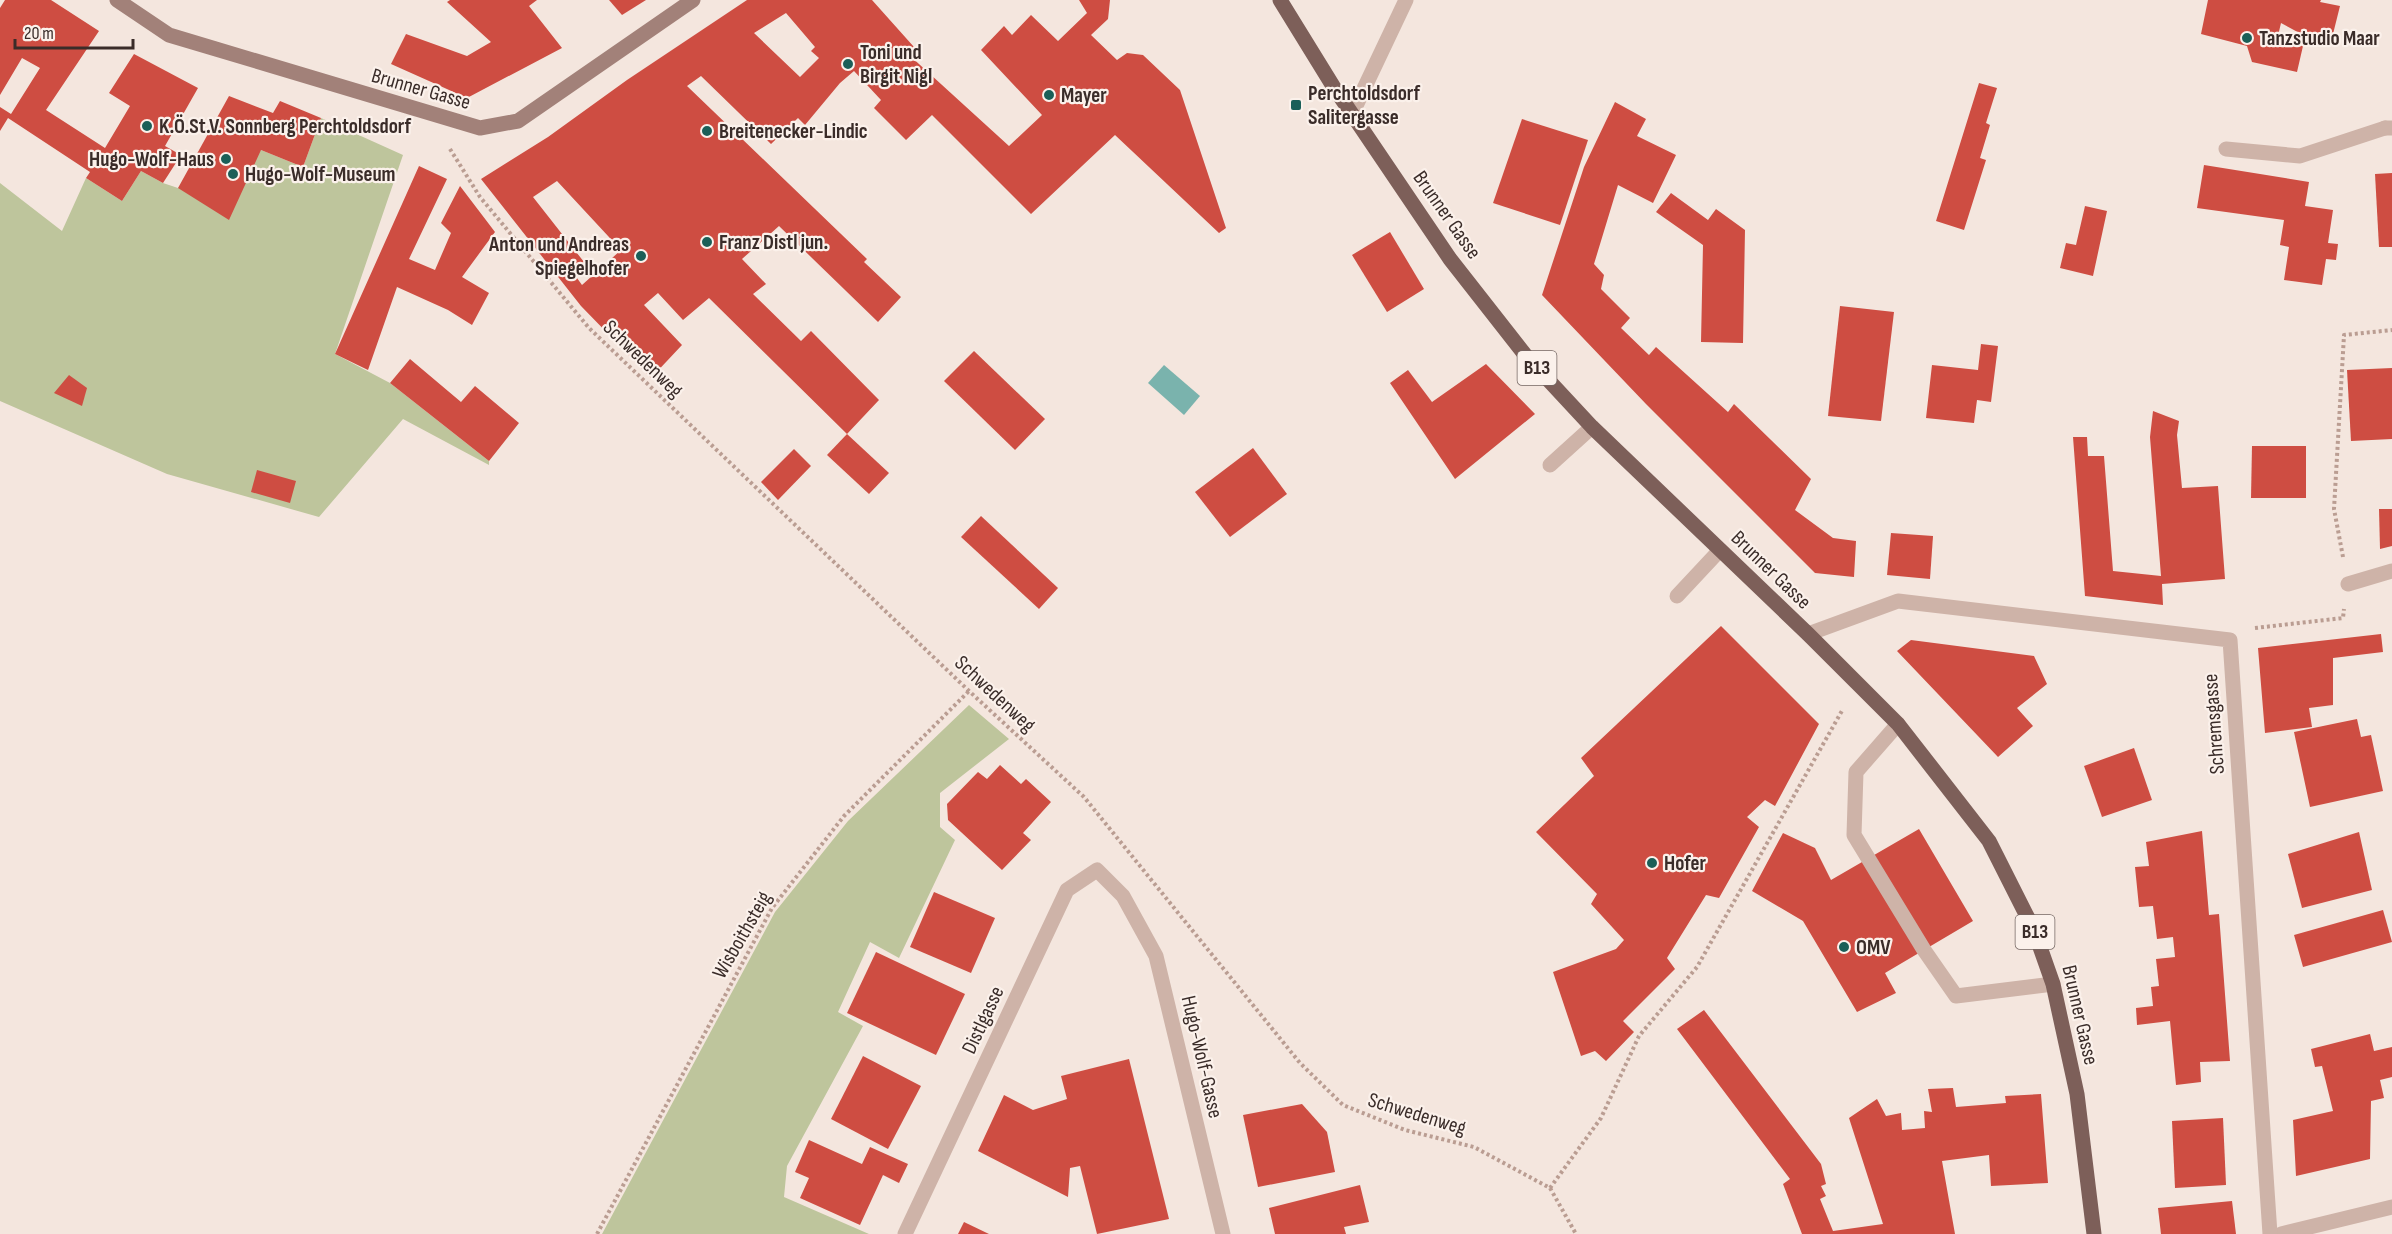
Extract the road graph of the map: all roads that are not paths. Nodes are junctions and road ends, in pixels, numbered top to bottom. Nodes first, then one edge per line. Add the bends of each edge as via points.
1 (117, 0) edge
2 (693, 0) edge
3 (1280, 0) edge
4 (1406, 0) edge
5 (1352, 114) junction
6 (2389, 128) edge
7 (2226, 149) dead end
8 (1592, 427) junction
9 (1550, 465) dead end
10 (1720, 550) junction
11 (2392, 571) edge
12 (2348, 584) road end
13 (1677, 596) dead end
14 (1808, 634) junction
15 (1898, 724) junction
16 (1123, 896) joint
17 (2053, 984) junction
18 (2392, 1207) edge
19 (905, 1234) edge
20 (1222, 1234) edge
21 (2094, 1234) edge
22 (2270, 1234) edge
23 (2281, 1234) edge

1 - 2 main road, Brunner Gasse via 169,34 480,128 518,121
3 - 5 main road, Brunner Gasse / B13
4 - 5 street
5 - 8 main road, Brunner Gasse / B13 via 1450,259 1526,356
6 - 7 street via 2300,156
8 - 9 street
8 - 10 main road, Brunner Gasse / B13
10 - 13 street
10 - 14 main road, Brunner Gasse / B13
11 - 12 street
14 - 15 main road, Brunner Gasse / B13
14 - 22 street, Schremsgasse via 1898,601 2230,640
15 - 17 main road, Brunner Gasse / B13 via 1989,841 2034,930
15 - 17 street via 1856,772 1854,835 1956,996
16 - 19 street, Distlgasse via 1097,870 1068,891
16 - 20 street, Hugo-Wolf-Gasse via 1156,956
17 - 21 main road, Brunner Gasse / B13 via 2077,1094
18 - 23 street

